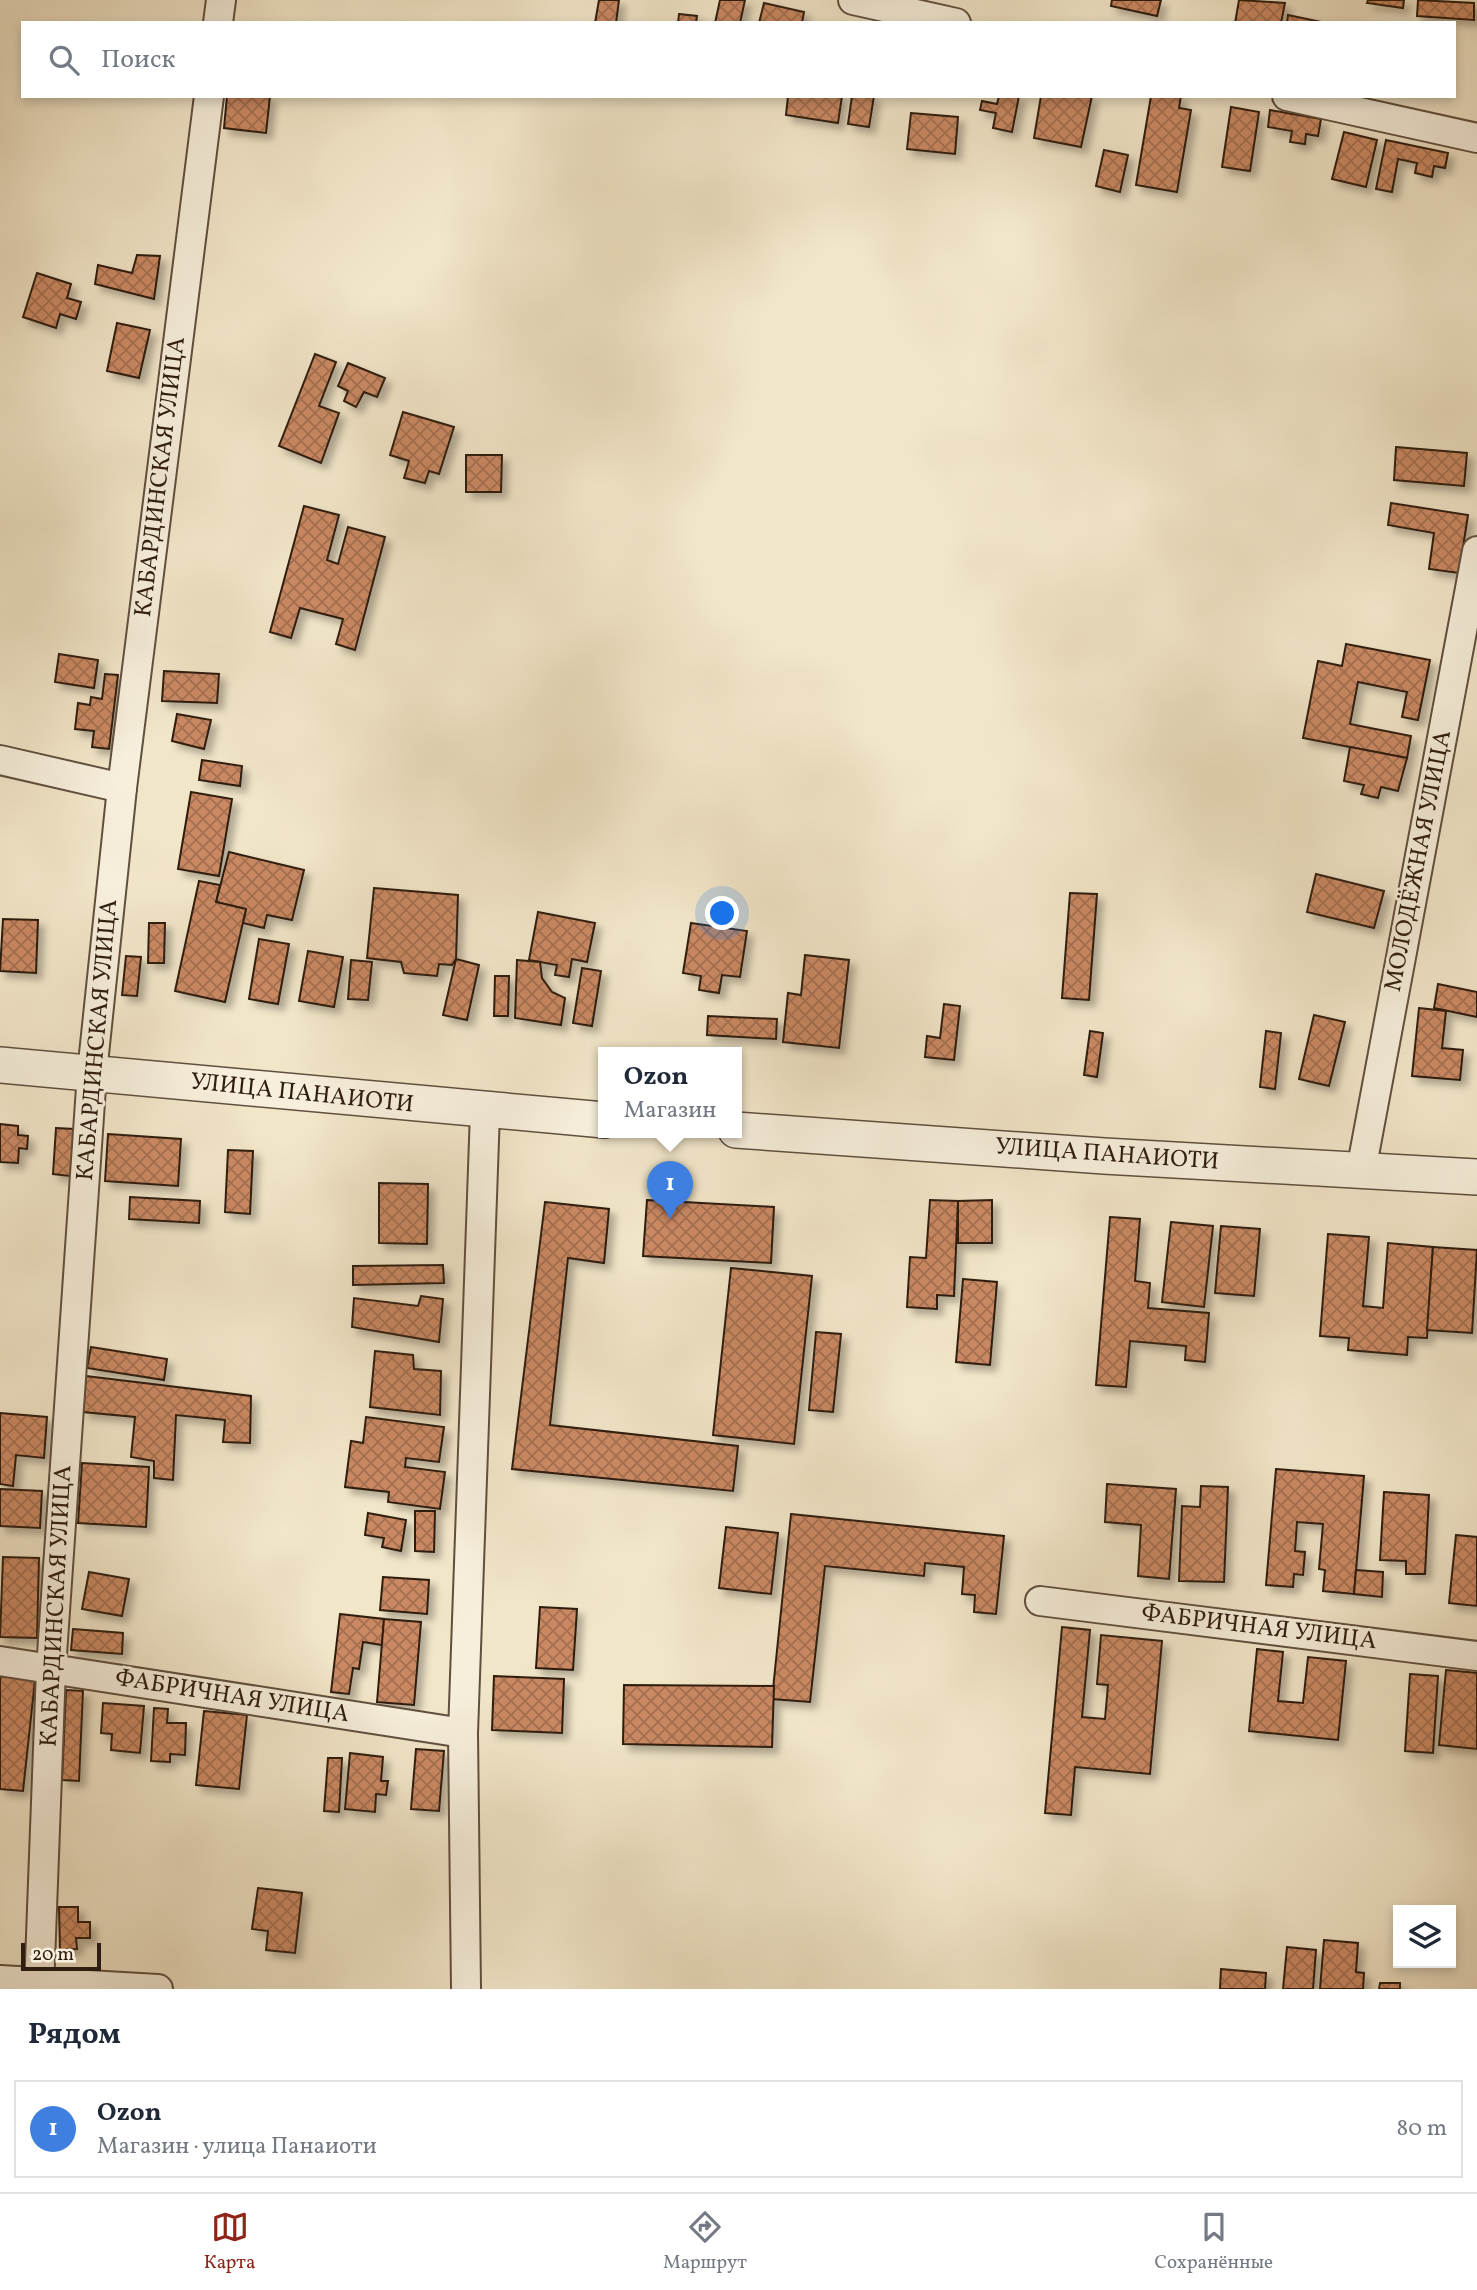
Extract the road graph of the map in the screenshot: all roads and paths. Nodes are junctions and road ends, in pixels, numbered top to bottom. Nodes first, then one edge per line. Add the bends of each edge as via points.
1 (221, 0) edge
2 (853, 0) edge
3 (218, 21) edge
4 (947, 21) edge
5 (209, 98) edge
6 (1296, 98) edge
7 (1477, 138) edge
8 (1477, 551) edge
9 (0, 760) edge
10 (122, 788) junction
11 (0, 1065) edge
12 (92, 1073) junction
13 (485, 1112) junction
14 (598, 1120) edge
15 (742, 1129) edge
16 (1361, 1171) junction
17 (1477, 1177) edge
18 (1040, 1601) dead end
19 (1477, 1656) edge
20 (0, 1661) edge
21 (51, 1669) junction
22 (463, 1733) junction
23 (0, 1980) edge
24 (39, 1985) edge
25 (158, 1989) edge
26 (466, 1989) edge

1 - 3 street
2 - 4 street
5 - 10 street, КАБАРДИНСКАЯ УЛИЦА
6 - 7 street
8 - 16 street, МОЛОДЁЖНАЯ УЛИЦА
9 - 10 street
10 - 12 street, КАБАРДИНСКАЯ УЛИЦА
11 - 12 street, УЛИЦА ПАНАИОТИ
12 - 13 street, УЛИЦА ПАНАИОТИ
12 - 21 street, КАБАРДИНСКАЯ УЛИЦА
13 - 14 street, УЛИЦА ПАНАИОТИ
13 - 22 street
15 - 16 street, УЛИЦА ПАНАИОТИ
16 - 17 street, УЛИЦА ПАНАИОТИ
18 - 19 street, ФАБРИЧНАЯ УЛИЦА
20 - 21 street, ФАБРИЧНАЯ УЛИЦА
21 - 22 street, ФАБРИЧНАЯ УЛИЦА
21 - 24 street, КАБАРДИНСКАЯ УЛИЦА
22 - 26 street
23 - 24 street
24 - 25 street

